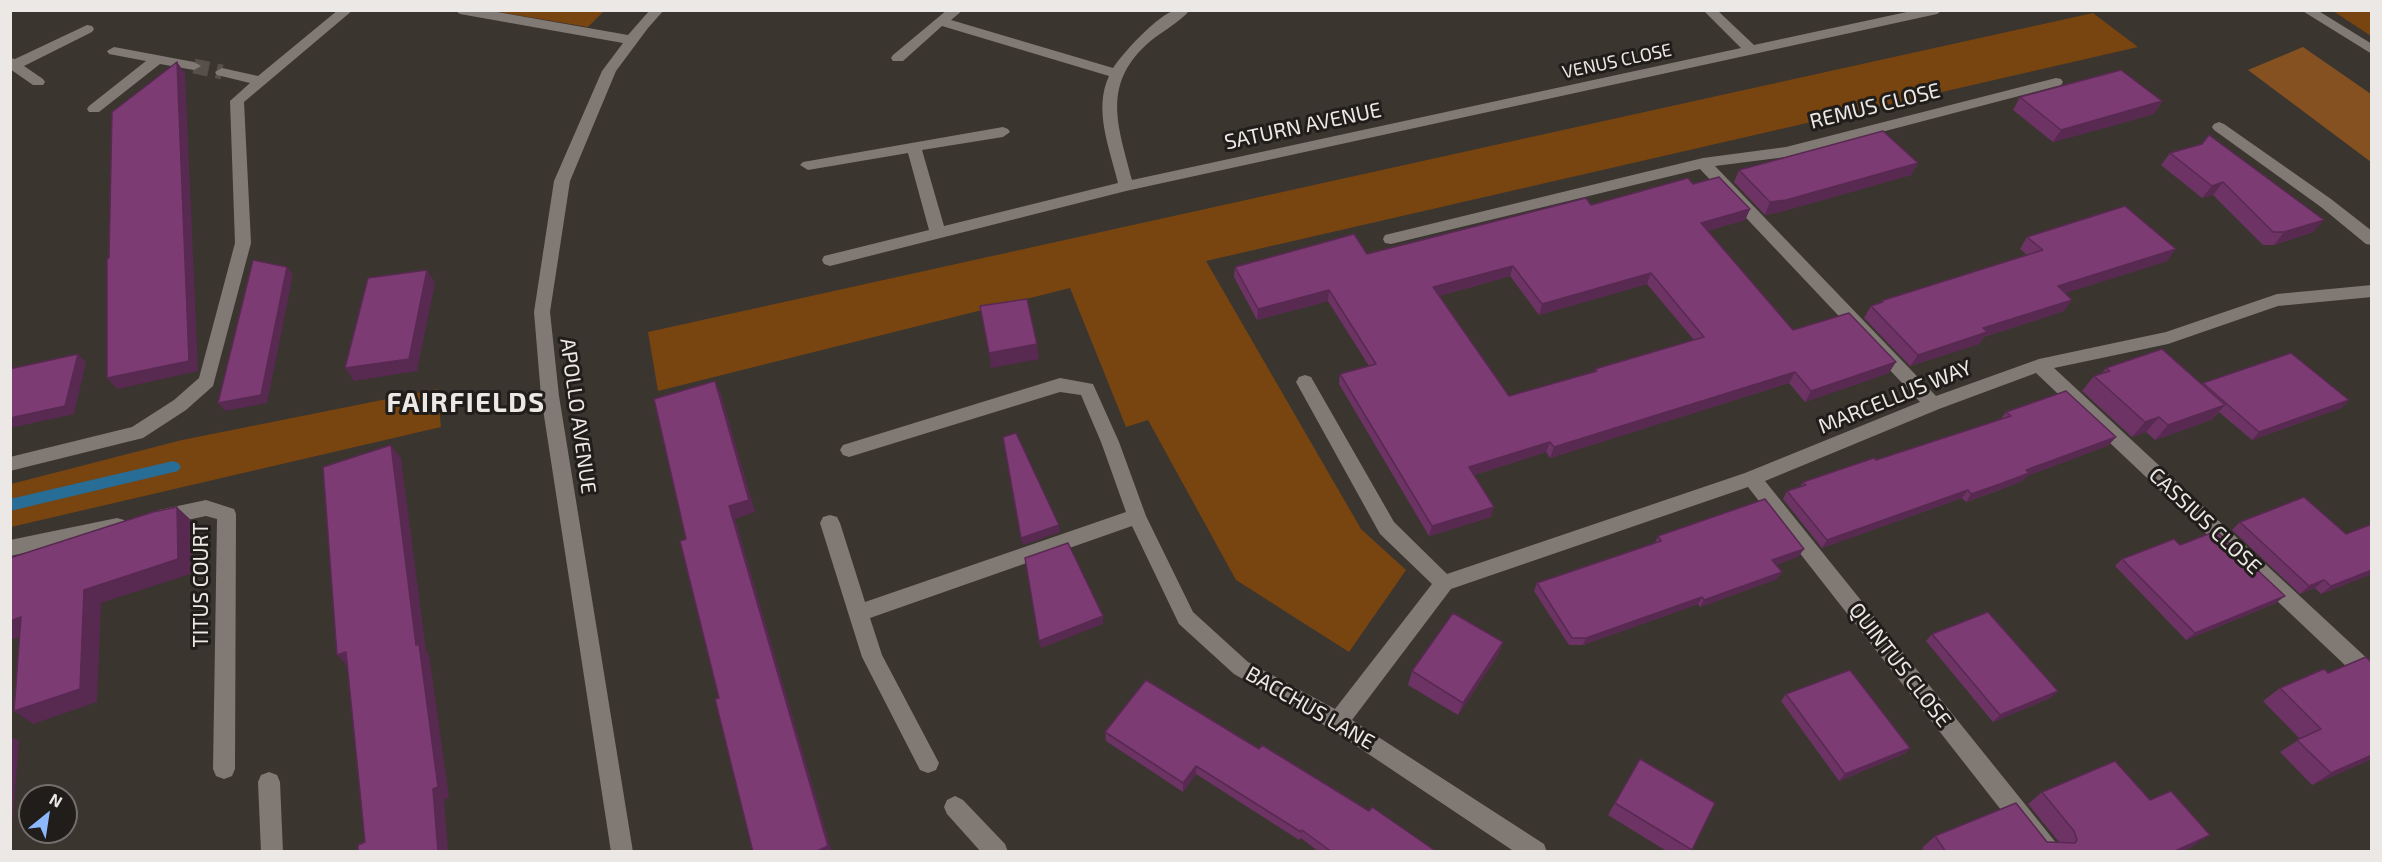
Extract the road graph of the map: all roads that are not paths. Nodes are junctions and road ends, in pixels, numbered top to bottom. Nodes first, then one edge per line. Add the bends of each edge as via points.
1 (347, 10) edge
2 (459, 10) edge
3 (658, 10) edge
4 (957, 10) edge
5 (1184, 10) edge
6 (1709, 10) edge
7 (1936, 10) edge
8 (2307, 10) edge
9 (940, 21) junction
10 (87, 29) dead end
11 (632, 40) junction
12 (2372, 50) edge
13 (114, 51) dead end
14 (1752, 51) junction
15 (898, 58) dead end
16 (156, 60) junction
17 (13, 63) edge
18 (194, 66) tunnel mouth
19 (222, 72) tunnel mouth
20 (1114, 73) junction
21 (260, 81) junction
22 (38, 82) dead end
23 (2056, 82) dead end
24 (1489, 106) joint
25 (94, 109) dead end
26 (2219, 127) dead end
27 (1003, 132) dead end
28 (914, 147) junction
29 (1703, 163) junction
30 (808, 165) dead end
31 (1126, 186) junction
32 (938, 233) junction
33 (1391, 239) dead end
34 (2372, 240) edge
35 (830, 260) dead end
36 (2372, 291) edge
37 (2039, 365) junction
38 (1305, 382) dead end
39 (1933, 404) junction
40 (849, 450) dead end
41 (10, 464) edge
42 (1752, 478) junction
43 (1137, 516) junction
44 (831, 523) dead end
45 (10, 549) edge
46 (1444, 583) junction
47 (858, 613) junction
48 (2372, 677) edge
49 (1338, 722) junction
50 (928, 763) dead end
51 (224, 769) dead end
52 (269, 782) dead end
53 (955, 807) dead end
54 (272, 852) edge
55 (622, 852) edge
56 (997, 852) edge
57 (1536, 852) edge
58 (2049, 852) edge

1 - 21 street
2 - 11 street
3 - 11 street, APOLLO AVENUE
4 - 9 street
5 - 20 street via 1147,34
6 - 14 street
7 - 14 street, VENUS CLOSE
8 - 12 street
9 - 15 street
9 - 20 street
10 - 17 street
11 - 55 street, APOLLO AVENUE via 609,70 562,181 542,312 550,396
13 - 16 street
14 - 24 street, VENUS CLOSE
16 - 18 street
16 - 25 street
17 - 22 street
19 - 21 street
20 - 31 street via 1109,116
21 - 41 street via 237,101 243,243 207,381 180,405 137,433
23 - 29 street, REMUS CLOSE via 1786,152
24 - 31 street, SATURN AVENUE
26 - 34 street
27 - 28 street
28 - 30 street
28 - 32 street
29 - 33 street, REMUS CLOSE
29 - 39 street
31 - 32 street, SATURN AVENUE
32 - 35 street, SATURN AVENUE
36 - 37 street, MARCELLUS WAY via 2277,300 2168,338
37 - 39 street, MARCELLUS WAY
37 - 48 street, CASSIUS CLOSE
38 - 46 street via 1388,528
39 - 42 street, MARCELLUS WAY
40 - 43 street, BACCHUS LANE via 1060,385 1087,389
42 - 46 street, MARCELLUS WAY
42 - 58 street, QUINTUS CLOSE
43 - 47 street
43 - 49 street, BACCHUS LANE via 1186,618 1241,668
44 - 47 street
45 - 51 street, TITUS COURT via 206,508 227,514
46 - 49 street
47 - 50 street via 872,657
49 - 57 street, BACCHUS LANE
52 - 54 street
53 - 56 street

